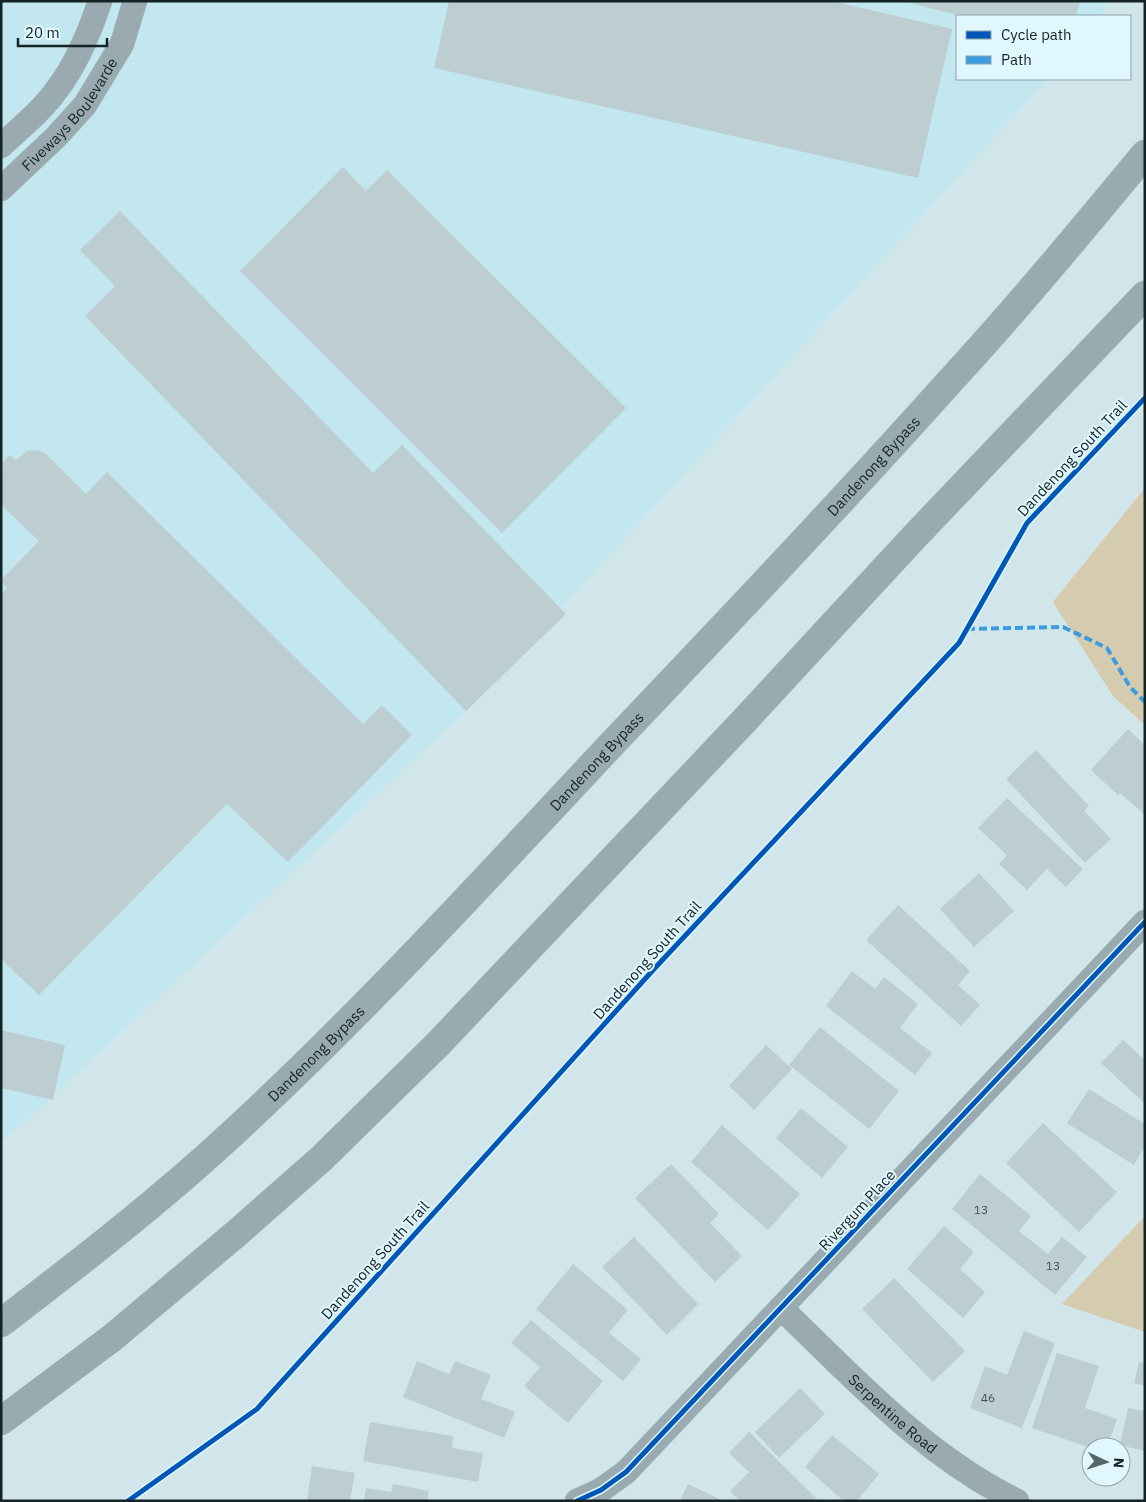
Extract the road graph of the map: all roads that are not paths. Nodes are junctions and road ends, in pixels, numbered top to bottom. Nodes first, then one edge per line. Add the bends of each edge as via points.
1 (100, 1) edge
2 (135, 1) edge
3 (1, 146) edge
4 (1145, 154) edge
5 (1, 189) edge
6 (1145, 296) edge
7 (1145, 922) edge
8 (781, 1308) junction
9 (1, 1322) edge
10 (1, 1421) edge
11 (577, 1501) edge
12 (1017, 1501) edge

1 - 3 street, Fiveways Boulevarde via 81,47 58,89
2 - 5 street, Fiveways Boulevarde via 122,44 86,105
4 - 9 highway, Dandenong Bypass via 1048,270 866,474 338,1032 246,1121 164,1193
6 - 10 highway via 438,1044 322,1158 244,1227 119,1332
7 - 8 street, Rivergum Place
8 - 11 street, Rivergum Place via 626,1472 601,1490
8 - 12 street, Serpentine Road via 926,1443 976,1479

